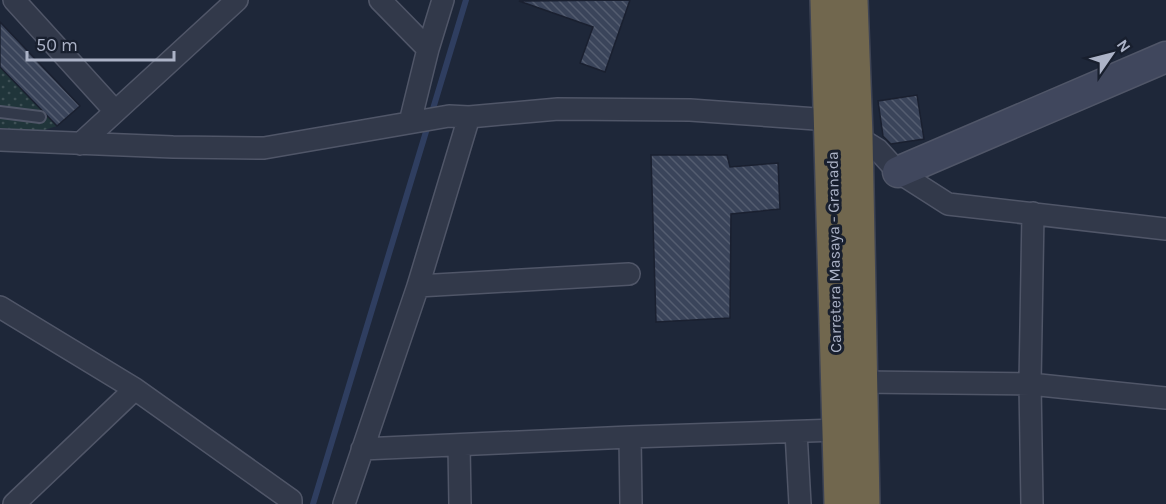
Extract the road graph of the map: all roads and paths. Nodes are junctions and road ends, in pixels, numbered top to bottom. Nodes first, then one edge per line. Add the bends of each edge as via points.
1 (14, 0) edge
2 (237, 0) edge
3 (380, 0) edge
4 (443, 0) edge
5 (827, 0) edge
6 (851, 0) edge
7 (428, 50) junction
8 (1166, 57) edge
9 (114, 110) junction
10 (0, 112) edge
11 (459, 116) junction
12 (40, 117) dead end
13 (416, 121) junction
14 (843, 128) junction
15 (0, 140) edge
16 (80, 144) junction
17 (898, 172) junction
18 (1033, 213) junction
19 (1166, 229) edge
20 (629, 274) dead end
21 (418, 286) junction
22 (0, 307) edge
23 (861, 382) junction
24 (1030, 384) junction
25 (135, 388) junction
26 (1166, 398) edge
27 (838, 430) junction
28 (796, 432) junction
29 (630, 437) junction
30 (459, 445) junction
31 (362, 449) junction
32 (14, 504) edge
33 (291, 504) edge
34 (344, 504) edge
35 (460, 504) edge
36 (631, 504) edge
37 (800, 504) edge
38 (841, 504) edge
39 (863, 504) edge
40 (1032, 504) edge

1 - 9 street
2 - 9 street
3 - 7 street
4 - 7 street
5 - 14 highway, Carretera Masaya - Granada
6 - 14 highway, Carretera Masaya - Granada
7 - 13 street
8 - 17 street
9 - 16 street
10 - 12 lane
11 - 13 street
11 - 14 street via 558,109 690,110
11 - 21 street
13 - 16 street via 264,148
14 - 17 street via 878,150
14 - 23 highway, Carretera Masaya - Granada
14 - 27 highway, Carretera Masaya - Granada
15 - 16 street
17 - 18 street via 948,204
18 - 19 street
18 - 24 street
20 - 21 street
21 - 31 street
22 - 25 street
23 - 24 street
23 - 39 highway, Carretera Masaya - Granada
24 - 26 street
24 - 40 street
25 - 32 street
25 - 33 street via 291,500
27 - 28 street
27 - 38 highway, Carretera Masaya - Granada
28 - 29 street
28 - 37 street
29 - 30 street
29 - 36 street
30 - 31 street
30 - 35 street
31 - 34 street

